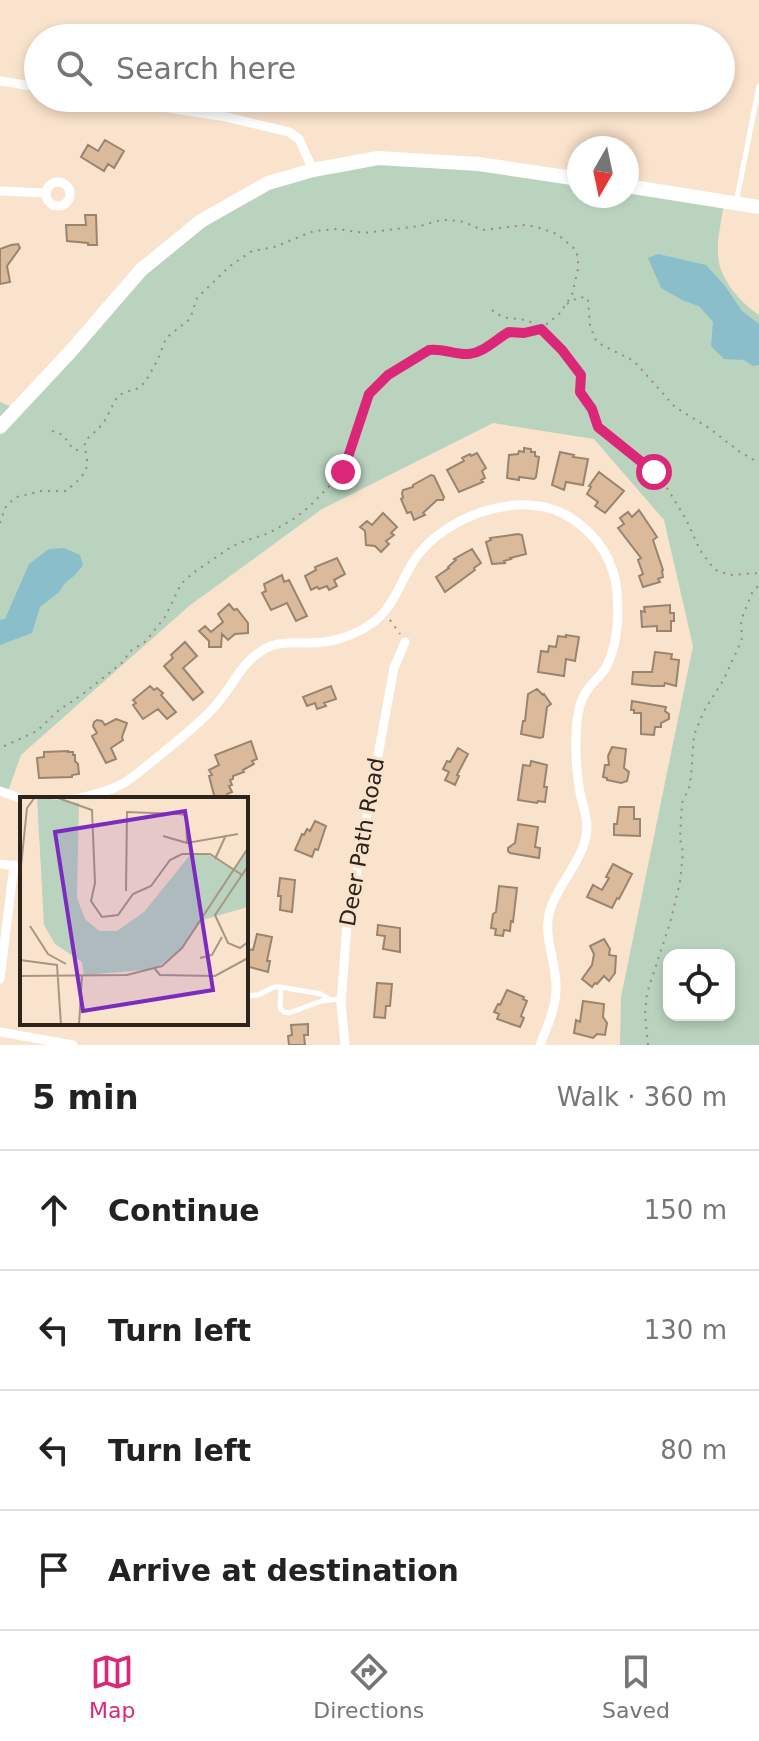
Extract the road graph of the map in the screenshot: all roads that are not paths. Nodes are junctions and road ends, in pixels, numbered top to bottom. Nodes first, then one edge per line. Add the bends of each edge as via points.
1 (0, 81) edge
2 (24, 85) edge
3 (759, 86) edge
4 (194, 112) edge
5 (313, 170) junction
6 (567, 177) edge
7 (639, 188) edge
8 (0, 191) edge
9 (45, 193) dead end
10 (690, 196) junction
11 (736, 204) junction
12 (759, 210) edge
13 (0, 430) edge
14 (405, 642) road end
15 (0, 791) edge
16 (82, 797) edge
17 (20, 798) edge
18 (0, 864) edge
19 (18, 866) edge
20 (0, 979) edge
21 (281, 987) junction
22 (248, 996) edge
23 (330, 999) junction
24 (341, 999) junction
25 (0, 1032) edge
26 (33, 1042) edge
27 (73, 1045) edge
28 (345, 1045) edge
29 (540, 1045) edge

1 - 2 street
3 - 11 lane
4 - 5 street via 289,132 299,139
5 - 6 main road via 402,159
5 - 13 main road via 268,183 201,221 141,270
7 - 10 main road
8 - 9 street
10 - 11 main road
10 - 12 main road
11 - 12 main road
14 - 24 street, Deer Path Road via 394,668 369,801 347,925
15 - 17 street
16 - 29 street via 127,782 217,704 236,674 261,651 287,642 338,639 372,624 421,552 447,530 475,514 515,504 566,514 594,537 613,566 618,621 605,669 586,691 577,720 586,839 549,916 557,988
18 - 19 street
19 - 20 street
21 - 22 lane
21 - 23 lane
21 - 23 lane via 284,1012
23 - 24 lane
24 - 28 street, Deer Path Road
25 - 26 street
26 - 27 street

